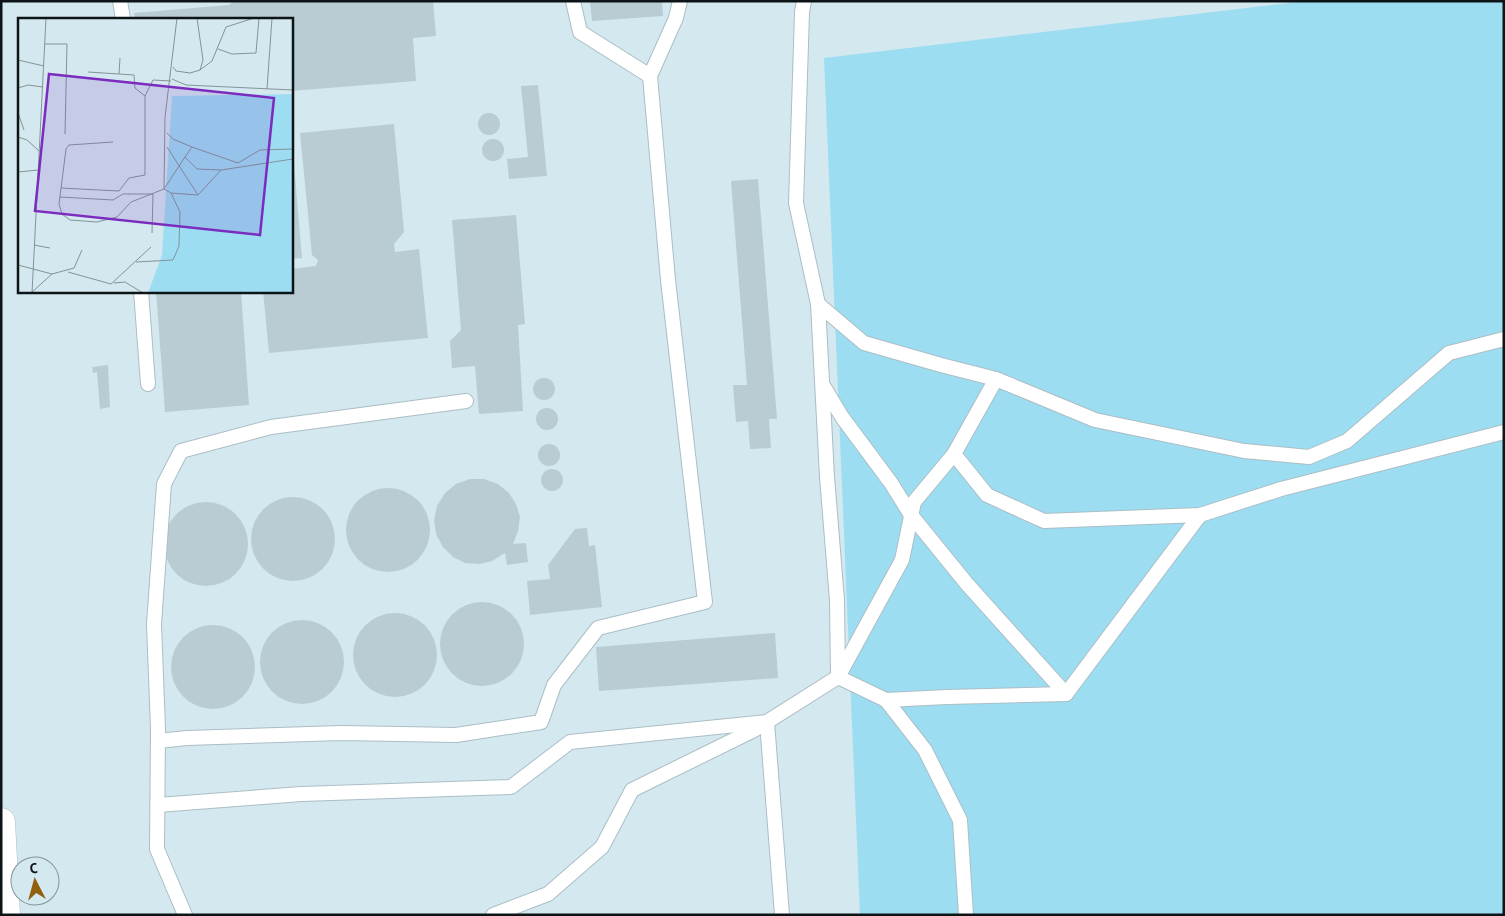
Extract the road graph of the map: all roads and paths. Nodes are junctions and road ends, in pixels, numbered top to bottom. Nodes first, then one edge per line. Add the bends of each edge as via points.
1 (120, 1) edge
2 (573, 1) edge
3 (680, 1) edge
4 (804, 1) edge
5 (123, 18) edge
6 (650, 76) junction
7 (141, 292) edge
8 (818, 304) junction
9 (1504, 339) edge
10 (996, 379) junction
11 (148, 384) dead end
12 (822, 384) junction
13 (466, 401) dead end
14 (1504, 432) edge
15 (954, 454) junction
16 (911, 514) junction
17 (1200, 515) junction
18 (838, 677) junction
19 (1066, 694) junction
20 (886, 700) junction
21 (767, 722) junction
22 (158, 742) junction
23 (158, 805) junction
24 (1, 822) edge
25 (6, 915) edge
26 (185, 915) edge
27 (493, 915) edge
28 (782, 915) edge
29 (966, 915) edge

1 - 5 lane
2 - 6 lane via 580,32
3 - 6 lane via 676,18
4 - 8 lane via 796,203
6 - 22 lane via 668,280 705,602 598,628 554,685 542,722 456,735 341,733 187,738
7 - 11 lane
8 - 10 lane via 864,343
8 - 12 lane
9 - 10 lane via 1449,353 1347,440 1309,457 1244,451 1095,420
10 - 15 lane
12 - 16 lane
12 - 18 lane via 837,600
13 - 22 lane via 271,427 181,451 164,484 154,624
14 - 17 lane via 1281,490
15 - 16 lane via 914,502
15 - 17 lane via 987,495 1044,521
16 - 18 lane via 902,560
16 - 19 lane via 967,584
17 - 19 lane
18 - 20 lane
18 - 21 lane
19 - 20 lane
20 - 29 lane via 925,750 960,820
21 - 23 lane via 570,742 511,787 301,794
21 - 27 lane via 632,790 602,847 548,894
21 - 28 lane
22 - 23 lane
23 - 26 lane via 157,849
24 - 25 street

